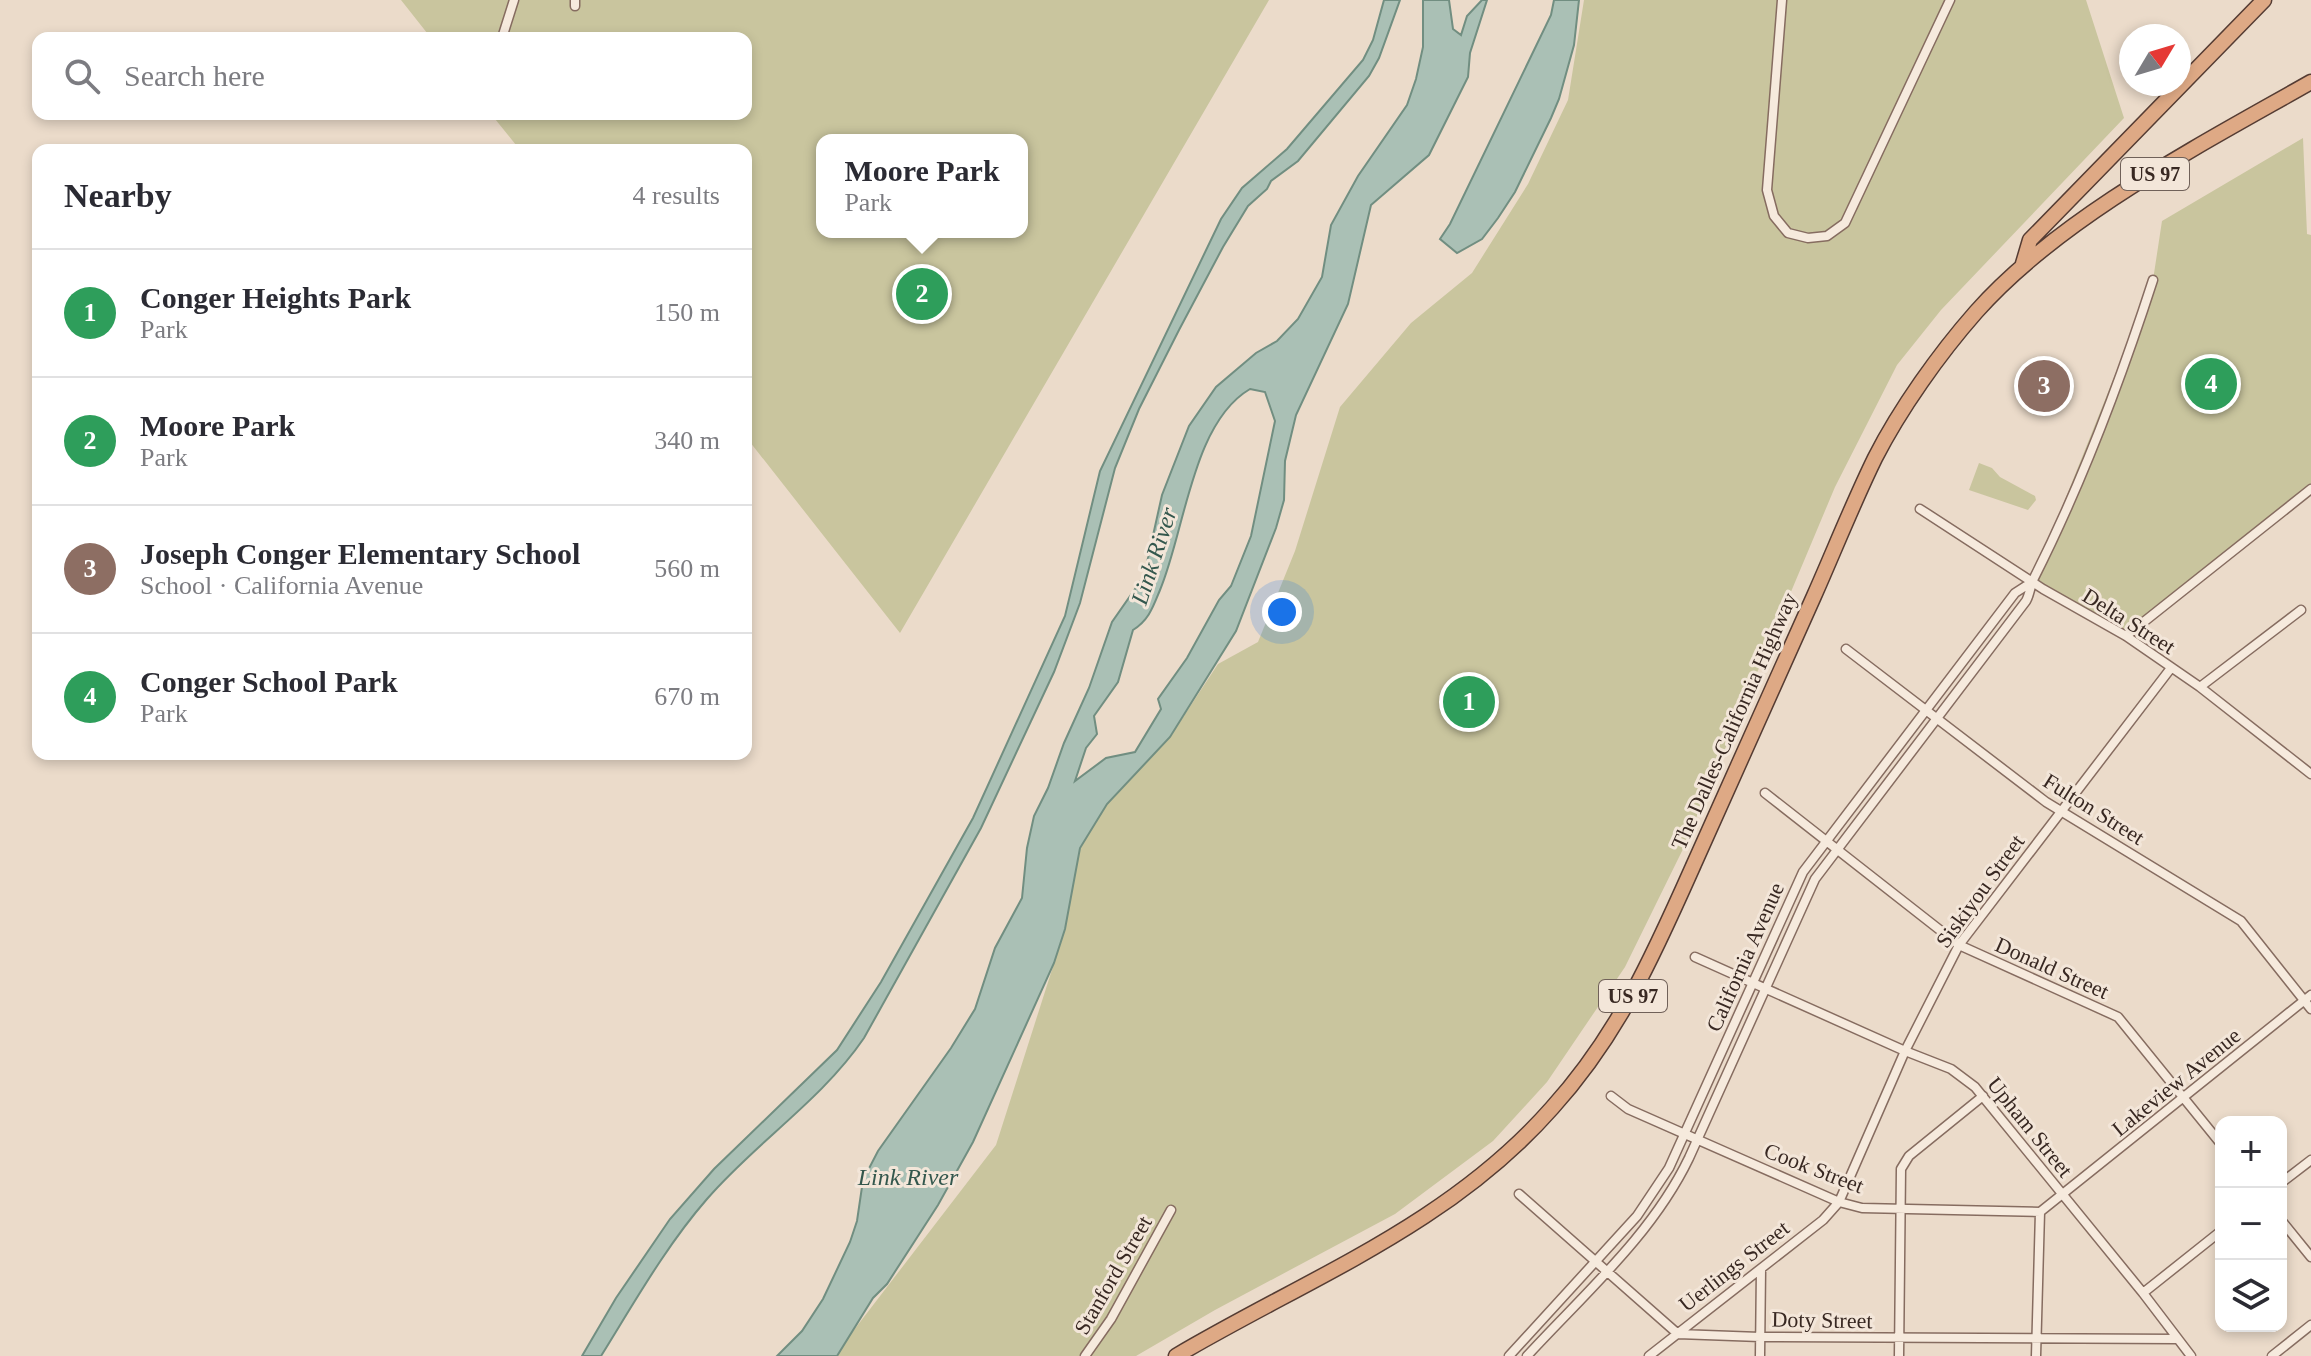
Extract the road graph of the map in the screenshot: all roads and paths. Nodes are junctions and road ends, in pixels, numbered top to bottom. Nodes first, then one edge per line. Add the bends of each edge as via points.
1 (514, 0) edge
2 (1782, 0) edge
3 (1950, 0) edge
4 (2264, 0) edge
5 (504, 32) edge
6 (2311, 82) edge
7 (2022, 267) junction
8 (2153, 280) dead end
9 (2311, 489) edge
10 (1920, 509) dead end
11 (2032, 582) junction
12 (2301, 610) dead end
13 (2126, 636) junction
14 (1846, 649) dead end
15 (2171, 668) junction
16 (2200, 687) junction
17 (1926, 711) junction
18 (1936, 718) junction
19 (2311, 774) edge
20 (1765, 793) dead end
21 (2061, 812) junction
22 (1826, 841) junction
23 (1836, 849) junction
24 (1959, 945) junction
25 (1695, 957) dead end
26 (1752, 983) junction
27 (1765, 988) junction
28 (2308, 998) edge
29 (2311, 1009) edge
30 (1905, 1051) junction
31 (1611, 1096) dead end
32 (1983, 1096) junction
33 (2185, 1097) junction
34 (1685, 1134) junction
35 (2215, 1136) edge
36 (1698, 1139) junction
37 (2311, 1160) edge
38 (2287, 1178) edge
39 (1519, 1194) dead end
40 (2063, 1196) junction
41 (1839, 1202) junction
42 (1899, 1207) junction
43 (1171, 1210) dead end
44 (2040, 1212) junction
45 (2287, 1227) edge
46 (2215, 1236) edge
47 (2311, 1257) edge
48 (1596, 1261) junction
49 (1761, 1269) junction
50 (1606, 1270) junction
51 (2143, 1293) junction
52 (2311, 1325) edge
53 (1678, 1334) junction
54 (1760, 1337) junction
55 (2036, 1338) junction
56 (1899, 1339) junction
57 (2177, 1339) junction
58 (1085, 1356) edge
59 (1176, 1356) edge
60 (1509, 1356) edge
61 (1527, 1356) edge
62 (1649, 1356) edge
63 (1760, 1356) edge
64 (1899, 1356) edge
65 (2036, 1356) edge
66 (2191, 1356) edge
67 (2272, 1356) edge

1 - 5 street
2 - 3 street via 1767,190 1774,216 1788,233 1808,238 1827,236 1845,223
4 - 7 highway via 2030,240
6 - 7 highway, The Dalles-California Highway / US 97 via 2091,213
7 - 59 highway, The Dalles-California Highway / US 97 via 1976,311 1876,457 1646,972 1571,1086 1503,1158 1424,1218
8 - 11 street, California Avenue via 2063,520
9 - 13 street
10 - 11 street, Delta Street
11 - 13 street, Delta Street
11 - 17 street, California Avenue via 2015,593
11 - 18 street, California Avenue via 2026,601
12 - 16 street
13 - 15 street, Delta Street
14 - 17 street, Fulton Street
15 - 16 street, Delta Street
15 - 21 street, Siskiyou Street
16 - 19 street, Delta Street
17 - 18 street, Fulton Street
17 - 22 street, California Avenue
18 - 21 street, Fulton Street
18 - 23 street, California Avenue
20 - 22 street, Donald Street
21 - 24 street, Siskiyou Street
21 - 28 street, Fulton Street via 2241,921
22 - 23 street, Donald Street
22 - 26 street, California Avenue via 1795,888
23 - 24 street, Donald Street
23 - 27 street, California Avenue via 1807,894
24 - 30 street, Siskiyou Street
24 - 33 street, Donald Street via 2118,1017
25 - 26 street, Upham Street
26 - 27 street, Upham Street
26 - 34 street, California Avenue
27 - 30 street, Upham Street
27 - 36 street, California Avenue
28 - 29 street, Fulton Street
28 - 33 street, Lakeview Avenue
30 - 32 street, Upham Street via 1951,1069
30 - 41 street, Siskiyou Street
31 - 34 street, Cook Street
32 - 40 street, Upham Street
32 - 42 street via 1909,1156 1901,1169
33 - 35 street, Donald Street
33 - 40 street, Lakeview Avenue
34 - 36 street, Cook Street
34 - 48 street, California Avenue via 1649,1201
36 - 41 street, Cook Street
36 - 50 street, California Avenue via 1660,1209
37 - 38 street
39 - 48 street
40 - 44 street
40 - 51 street, Upham Street
41 - 42 street, Cook Street via 1862,1208
41 - 49 street, Uerlings Street
42 - 44 street, Cook Street
42 - 56 street
43 - 58 street, Stanford Street
44 - 55 street
45 - 47 street
46 - 51 street
48 - 50 street
48 - 60 street, California Avenue
49 - 53 street, Uerlings Street
49 - 54 street
50 - 53 street
50 - 61 street, California Avenue
51 - 57 street, Upham Street
52 - 67 street
53 - 54 street, Doty Street
53 - 62 street, Uerlings Street
54 - 56 street, Doty Street
54 - 63 street
55 - 56 street, Doty Street
55 - 57 street, Doty Street
55 - 65 street
56 - 64 street
57 - 66 street, Upham Street

